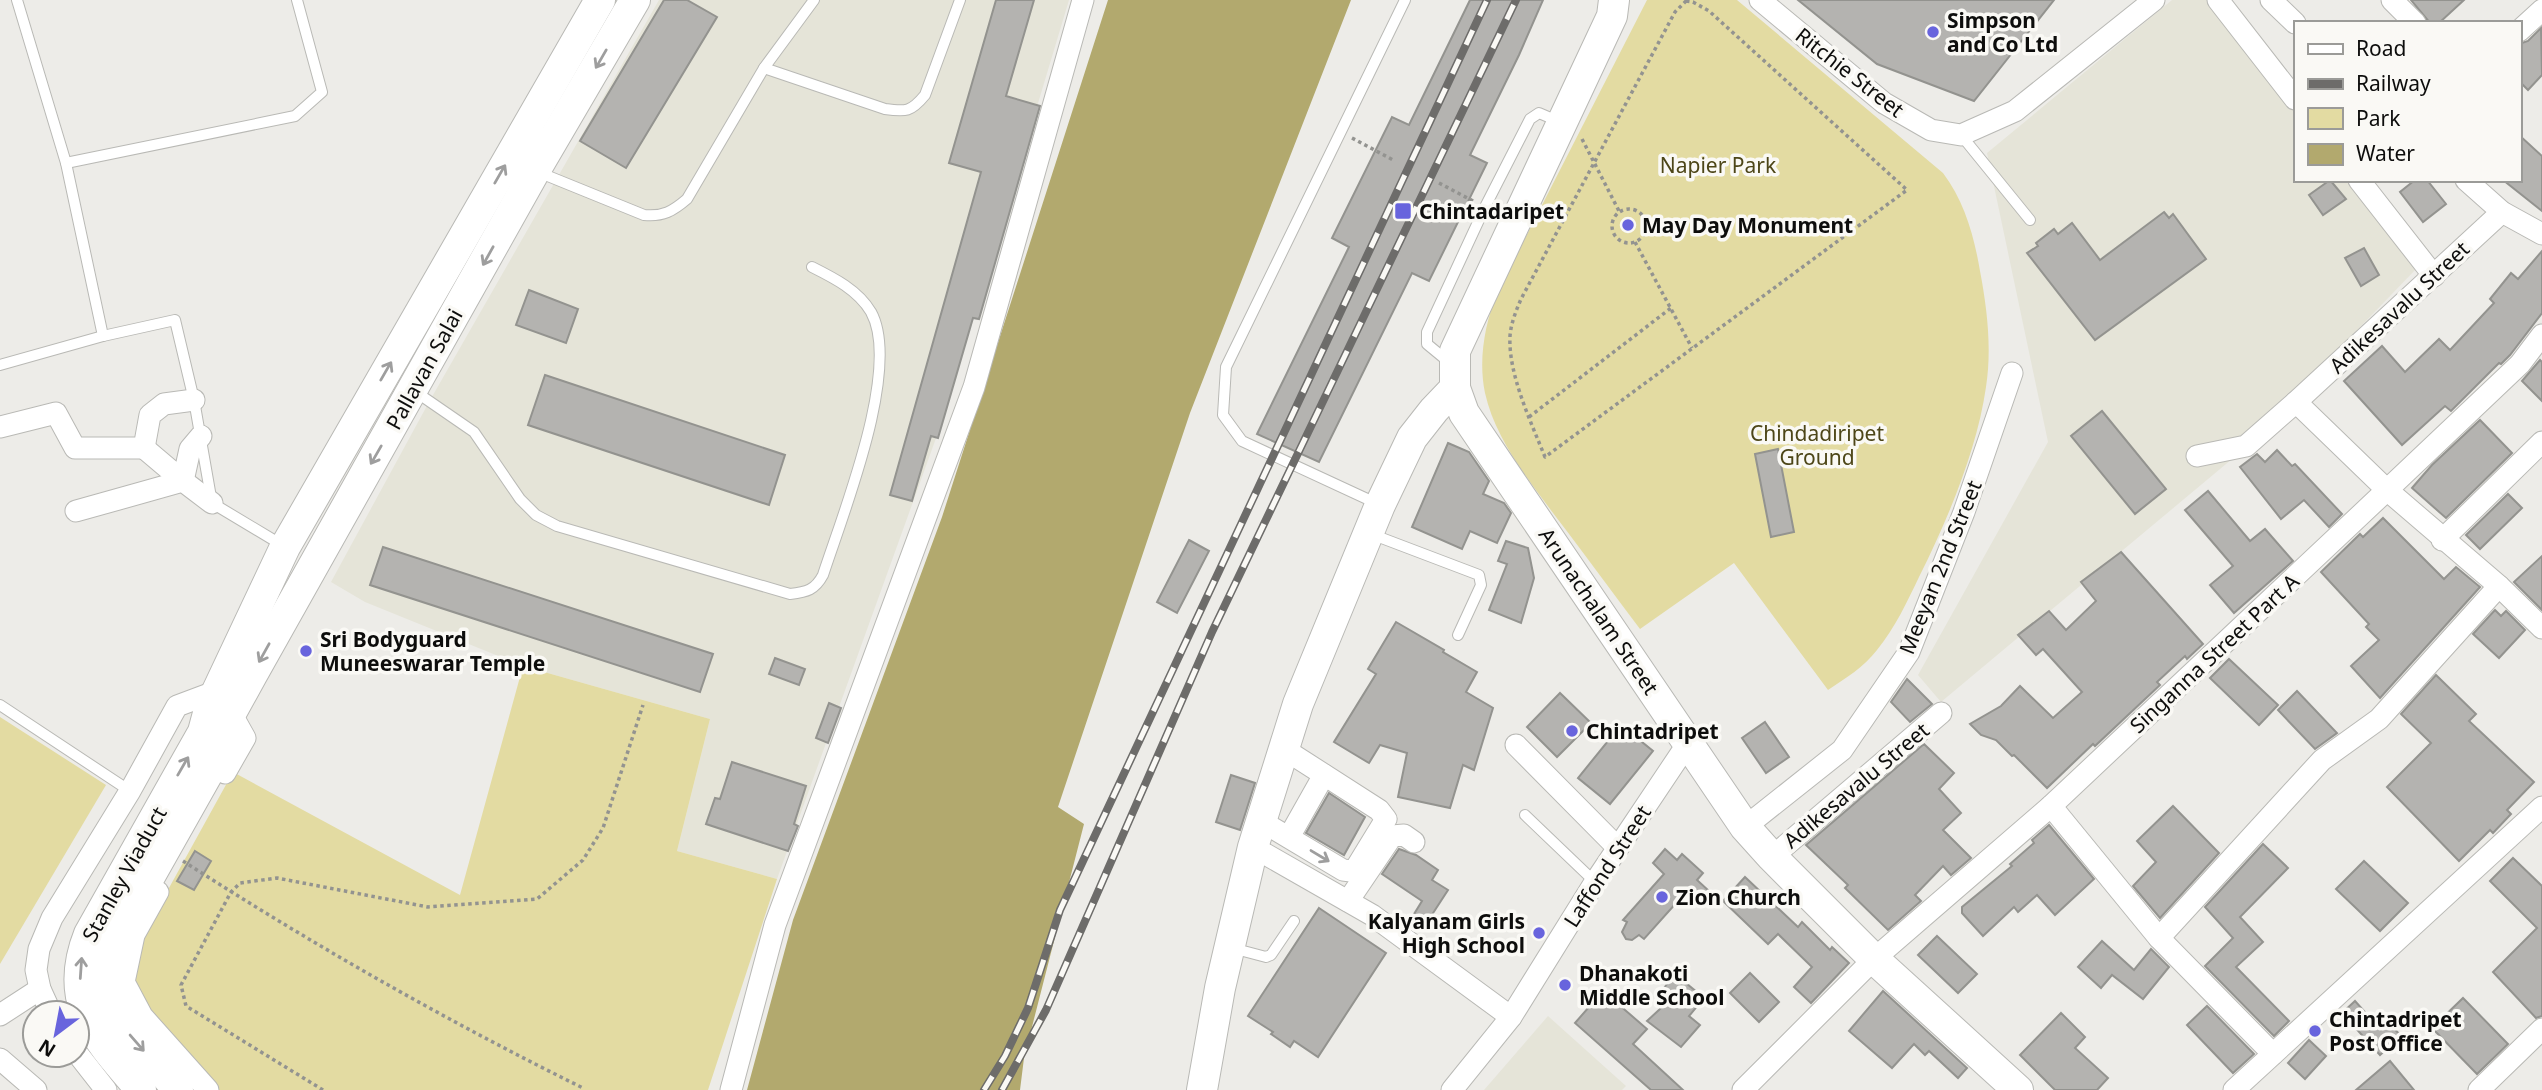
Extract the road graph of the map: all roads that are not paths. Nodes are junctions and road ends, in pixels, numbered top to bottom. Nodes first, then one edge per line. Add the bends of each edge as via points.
1 (17, 0) edge
2 (297, 0) edge
3 (600, 0) edge
4 (635, 0) edge
5 (814, 0) edge
6 (960, 0) edge
7 (1083, 0) edge
8 (1405, 0) edge
9 (1614, 0) edge
10 (1760, 0) edge
11 (2154, 0) edge
12 (2218, 0) edge
13 (2271, 0) edge
14 (2392, 0) edge
15 (2542, 10) edge
16 (2413, 21) edge
17 (2294, 22) edge
18 (2521, 29) edge
19 (764, 68) junction
20 (2294, 98) edge
21 (1961, 135) junction
22 (66, 163) junction
23 (535, 171) junction
24 (2361, 182) edge
25 (2468, 182) edge
26 (2502, 212) junction
27 (2029, 220) dead end
28 (2542, 234) edge
29 (813, 267) dead end
30 (2434, 276) junction
31 (2542, 335) edge
32 (103, 336) junction
33 (0, 365) edge
34 (1454, 368) junction
35 (2011, 373) dead end
36 (413, 390) junction
37 (194, 400) junction
38 (2296, 402) junction
39 (0, 427) edge
40 (201, 436) junction
41 (2542, 442) edge
42 (144, 448) junction
43 (2197, 456) dead end
44 (183, 481) junction
45 (2387, 491) junction
46 (212, 502) junction
47 (1380, 505) junction
48 (76, 511) dead end
49 (1368, 533) junction
50 (2442, 540) junction
51 (285, 547) junction
52 (2499, 586) junction
53 (2540, 623) edge
54 (1458, 635) dead end
55 (229, 702) junction
56 (0, 705) edge
57 (1941, 713) dead end
58 (214, 737) junction
59 (1688, 743) junction
60 (1516, 745) dead end
61 (1284, 749) junction
62 (1324, 775) junction
63 (130, 791) junction
64 (2051, 806) junction
65 (2542, 807) edge
66 (1525, 815) dead end
67 (1745, 827) junction
68 (1257, 834) junction
69 (1289, 837) junction
70 (1414, 842) dead end
71 (1618, 848) junction
72 (1772, 857) junction
73 (1595, 882) junction
74 (1348, 901) junction
75 (1294, 921) dead end
76 (2159, 938) junction
77 (1230, 948) junction
78 (1874, 959) junction
79 (40, 989) junction
80 (45, 999) edge
81 (0, 1014) edge
82 (1511, 1017) junction
83 (2542, 1030) edge
84 (2273, 1054) junction
85 (0, 1059) edge
86 (90, 1069) edge
87 (2003, 1085) edge
88 (2238, 1089) edge
89 (36, 1090) edge
90 (106, 1090) edge
91 (141, 1090) edge
92 (178, 1090) edge
93 (208, 1090) edge
94 (731, 1090) edge
95 (1202, 1090) edge
96 (1452, 1090) edge
97 (1743, 1090) edge
98 (2479, 1090) edge

1 - 22 lane
2 - 22 lane via 322,92 295,116
51 -> 3 main road, Pallavan Salai
4 -> 23 main road, Pallavan Salai
5 - 19 lane
6 - 19 lane via 925,95 904,112
7 - 94 street via 974,387 775,925
8 - 47 lane via 1226,367 1223,415 1242,441
9 - 34 main road via 1612,16
10 - 21 street, Ritchie Street via 1884,103 1931,130
11 - 21 street via 2015,111
12 - 20 street
13 - 17 street
14 - 16 street
15 - 18 street
19 - 23 lane via 687,199 673,211 644,215
21 - 27 lane
22 - 32 lane
23 -> 36 main road, Pallavan Salai
24 - 30 street
25 - 26 street
26 - 28 street
26 - 30 street, Adikesavalu Street
29 - 36 lane via 839,281 872,313 880,367 866,440 823,575 807,592 790,594 557,526 520,499 474,432
30 - 38 street, Adikesavalu Street
31 - 45 street, Singanna Street Part A via 2520,364
32 - 33 lane
32 - 37 lane via 175,320
34 - 47 main road via 1434,410 1412,438
34 - 59 main road, Arunachalam Street via 1464,414
35 - 67 street, Meeyan 2nd Street via 1964,512 1909,652 1842,750
36 -> 55 main road, Pallavan Salai
37 - 40 lane
37 - 42 street via 164,404 150,415
38 - 43 street, Adikesavalu Street via 2246,446
38 - 45 street
39 - 42 street via 56,413 75,448
40 - 44 street via 190,449
40 - 46 lane
41 - 50 street
42 - 44 street
44 - 46 street
44 - 48 street
45 - 50 street
45 - 64 street, Singanna Street Part A
46 - 51 lane
47 - 49 main road
49 - 54 lane via 1479,575 1481,585
49 - 61 main road
50 - 52 street
51 - 55 main road, Pallavan Salai
52 - 53 street
52 - 76 street via 2379,719 2322,760
55 - 58 main road, Pallavan Salai via 209,706
55 - 63 street via 177,706
55 - 93 street via 245,738 134,935 124,982 142,1016
56 - 63 lane
57 - 72 street, Adikesavalu Street
91 -> 58 main road, Stanley Viaduct via 92,1028 83,1007 82,953 100,912
58 -> 92 main road, Stanley Viaduct via 118,933 108,966 108,985 120,1022
59 - 67 main road, Arunachalam Street
59 - 71 street, Laffond Street
60 - 71 street
61 - 62 street
61 - 68 main road
62 - 69 street
69 -> 62 street via 1351,871 1385,819 1379,810
63 - 79 street via 52,918 39,949 36,970
64 - 76 street
64 - 78 street, Singanna Street Part A
65 - 84 street
66 - 73 lane
67 - 72 main road, Arunachalam Street
68 - 69 street
68 - 74 street
68 - 77 main road
70 - 74 street via 1404,835 1392,836
71 - 73 street, Laffond Street
72 - 78 main road, Arunachalam Street
73 - 82 street, Laffond Street
74 - 82 street
75 - 77 lane via 1271,955
76 - 84 street
77 - 95 main road
78 - 87 main road, Arunachalam Street
78 - 97 street, Singanna Street Part A
79 - 80 street
79 - 81 street
82 - 96 street, Laffond Street
83 - 98 street
84 - 88 street
85 - 89 street
86 - 90 street

